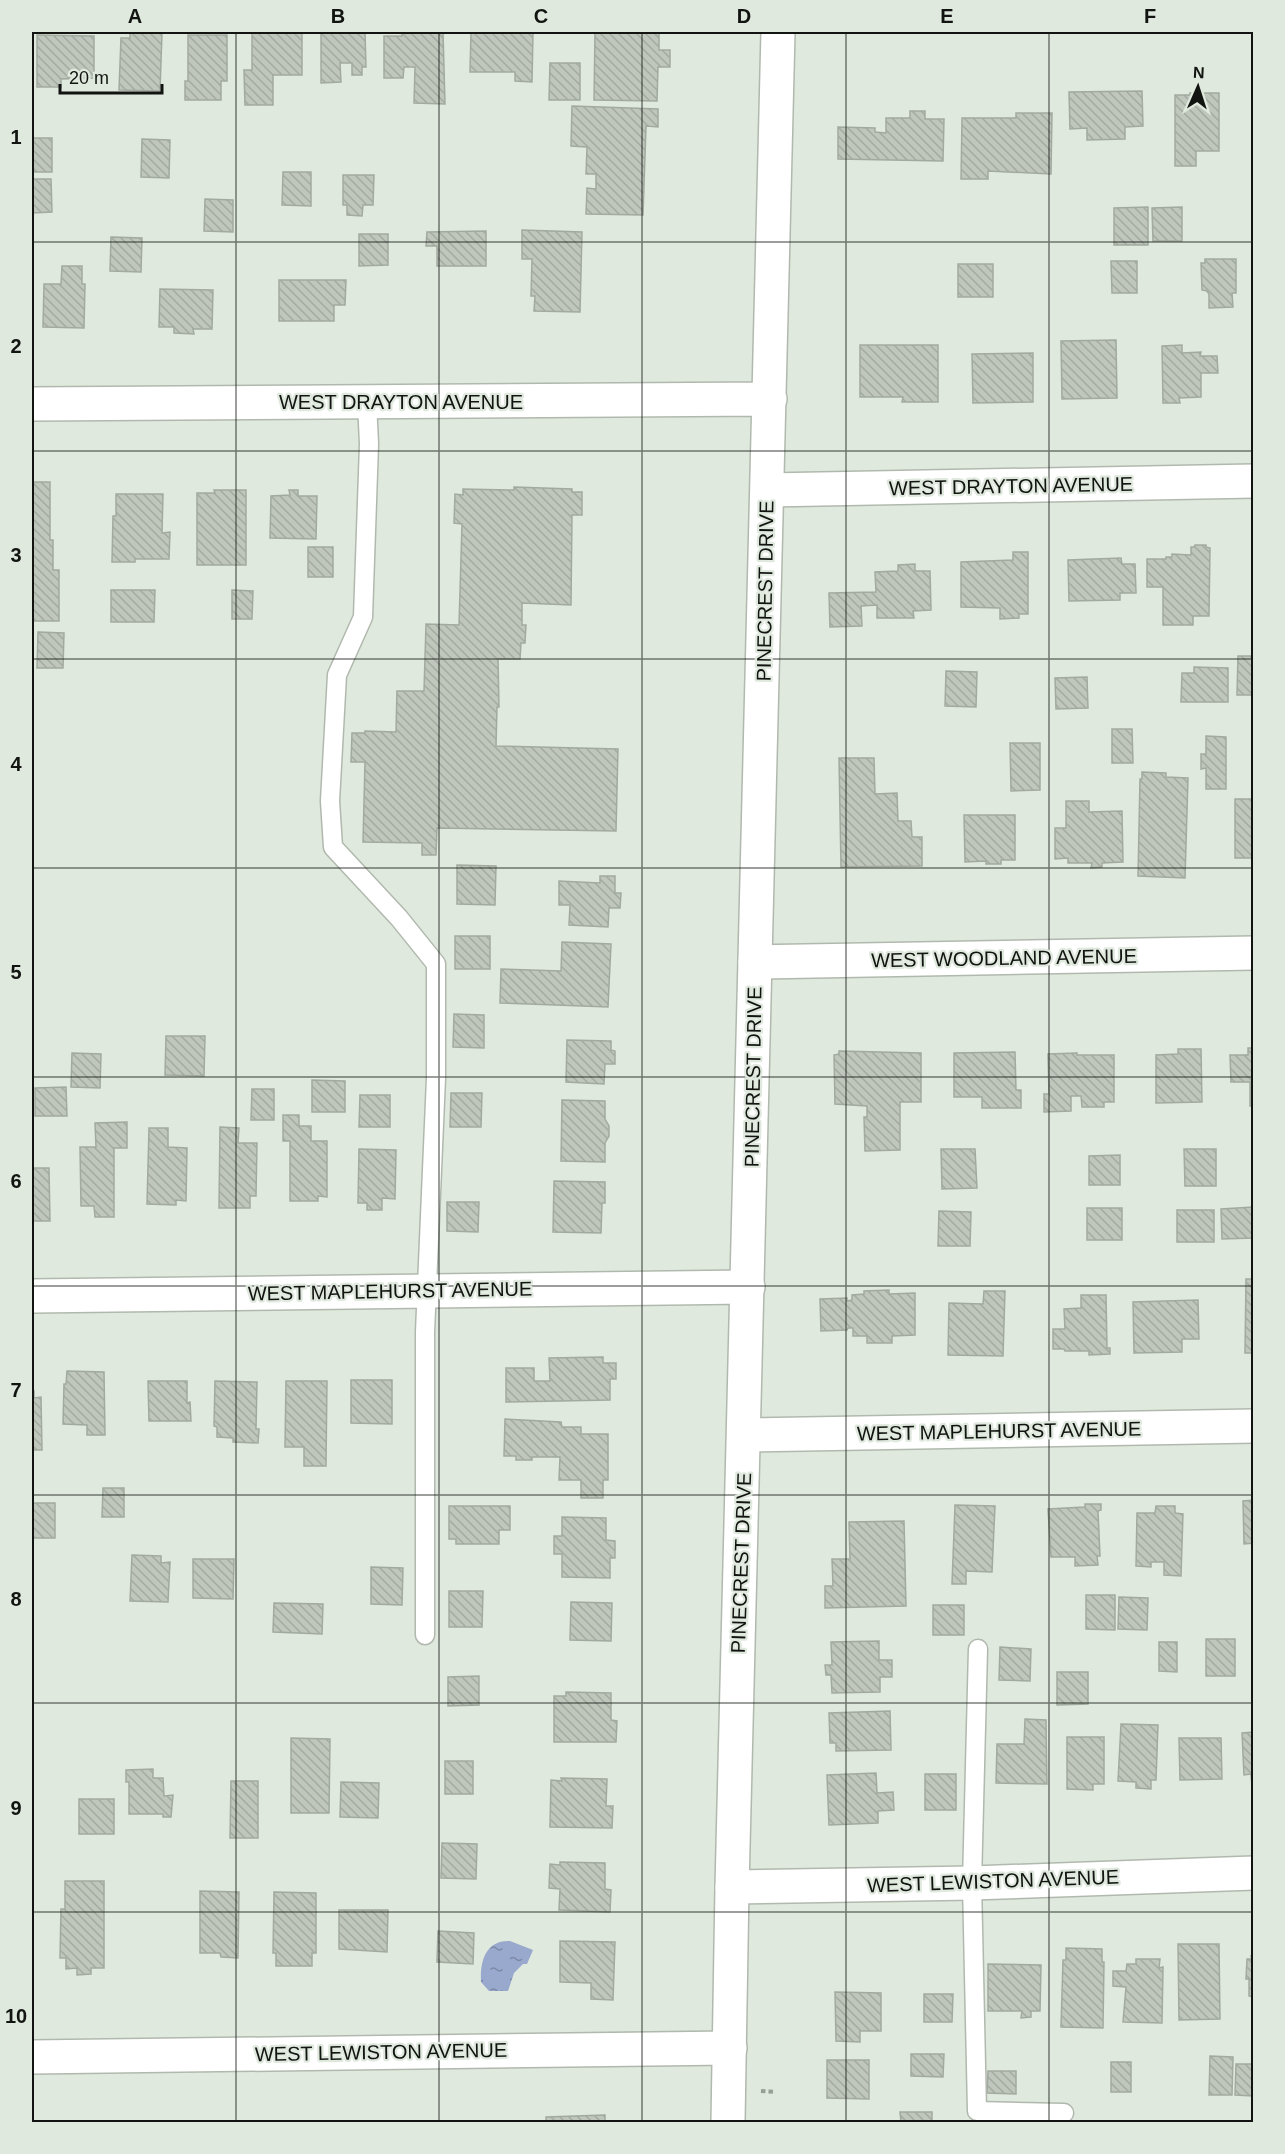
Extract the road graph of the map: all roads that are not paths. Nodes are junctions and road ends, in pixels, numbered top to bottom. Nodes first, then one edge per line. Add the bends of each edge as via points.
1 (778, 32) edge
2 (770, 399) junction
3 (367, 402) junction
4 (32, 404) edge
5 (1254, 481) edge
6 (768, 490) junction
7 (1254, 953) edge
8 (755, 962) junction
9 (748, 1287) junction
10 (427, 1291) junction
11 (32, 1296) edge
12 (1254, 1426) edge
13 (744, 1435) junction
14 (425, 1635) dead end
15 (978, 1649) dead end
16 (1254, 1873) edge
17 (972, 1883) junction
18 (732, 1887) junction
19 (730, 2048) junction
20 (32, 2057) edge
21 (1064, 2113) dead end
22 (728, 2122) edge

1 - 2 street, PINECREST DRIVE
2 - 3 street, WEST DRAYTON AVENUE
2 - 6 street, PINECREST DRIVE
3 - 4 street, WEST DRAYTON AVENUE
3 - 10 lane via 363,617 337,675 330,801 333,847 436,964 436,1078
5 - 6 street, WEST DRAYTON AVENUE
6 - 8 street, PINECREST DRIVE
7 - 8 street, WEST WOODLAND AVENUE
8 - 9 street, PINECREST DRIVE
9 - 10 street, WEST MAPLEHURST AVENUE
9 - 13 street, PINECREST DRIVE
10 - 11 street, WEST MAPLEHURST AVENUE
10 - 14 lane
12 - 13 street, WEST MAPLEHURST AVENUE
13 - 18 street, PINECREST DRIVE
15 - 17 lane
16 - 17 street, WEST LEWISTON AVENUE
17 - 18 street, WEST LEWISTON AVENUE
17 - 21 lane via 977,2111
18 - 19 street, PINECREST DRIVE
19 - 20 street, WEST LEWISTON AVENUE
19 - 22 street, PINECREST DRIVE

